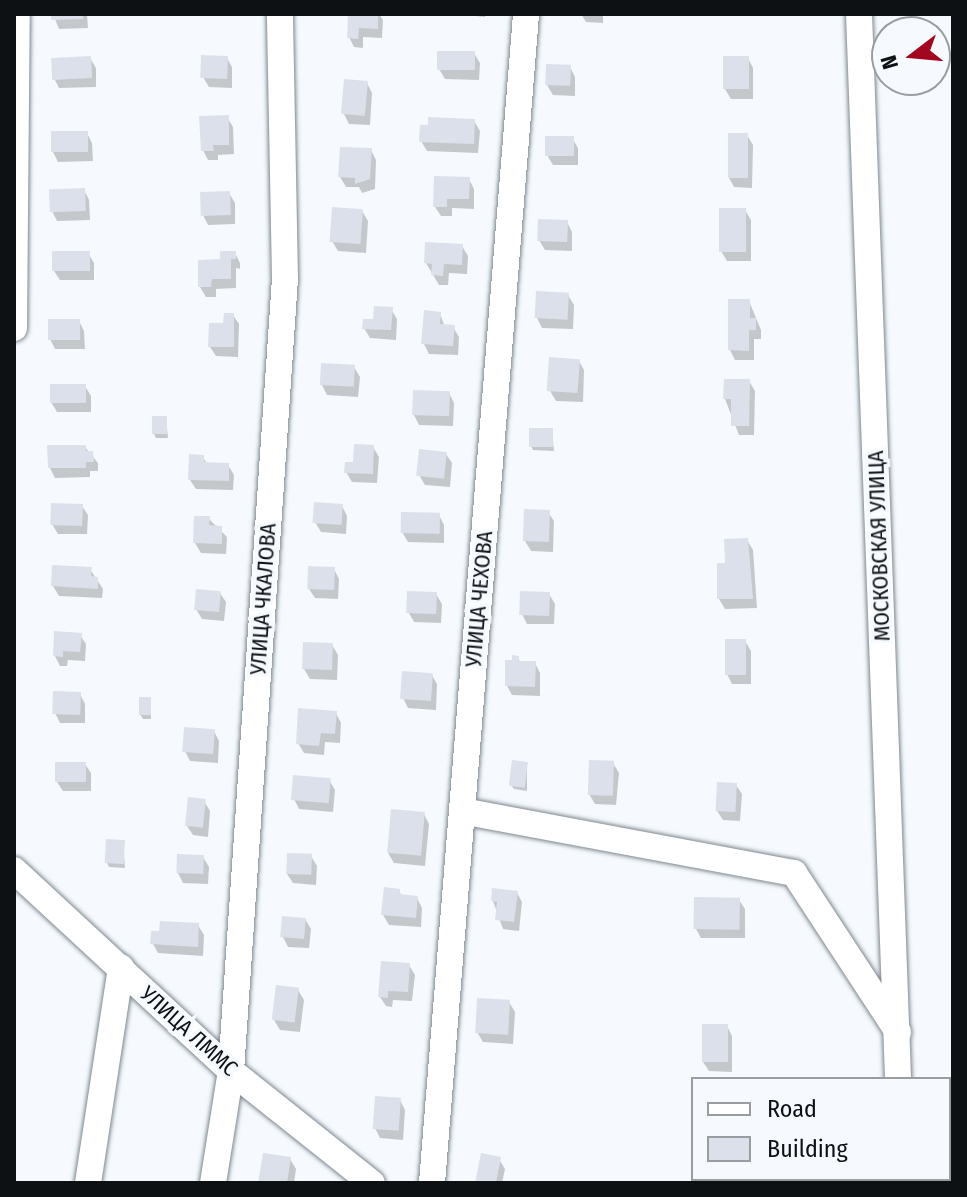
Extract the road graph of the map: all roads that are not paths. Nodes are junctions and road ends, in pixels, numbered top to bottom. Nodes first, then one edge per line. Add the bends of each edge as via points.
1 (17, 14) edge
2 (280, 14) edge
3 (526, 14) edge
4 (859, 14) edge
5 (14, 328) edge
6 (462, 811) junction
7 (14, 870) edge
8 (121, 968) junction
9 (898, 1032) junction
10 (231, 1071) junction
11 (898, 1077) edge
12 (88, 1183) edge
13 (213, 1183) edge
14 (372, 1183) edge
15 (432, 1183) edge

1 - 5 street
2 - 10 street, УЛИЦА ЧКАЛОВА via 285,279
3 - 6 street, УЛИЦА ЧЕХОВА
4 - 9 street, МОСКОВСКАЯ УЛИЦА
6 - 9 street via 794,873
6 - 15 street, УЛИЦА ЧЕХОВА
7 - 8 street, УЛИЦА ЛММС
8 - 10 street, УЛИЦА ЛММС
8 - 12 street
9 - 11 street, МОСКОВСКАЯ УЛИЦА
10 - 13 street, УЛИЦА ЧКАЛОВА
10 - 14 street, УЛИЦА ЛММС

